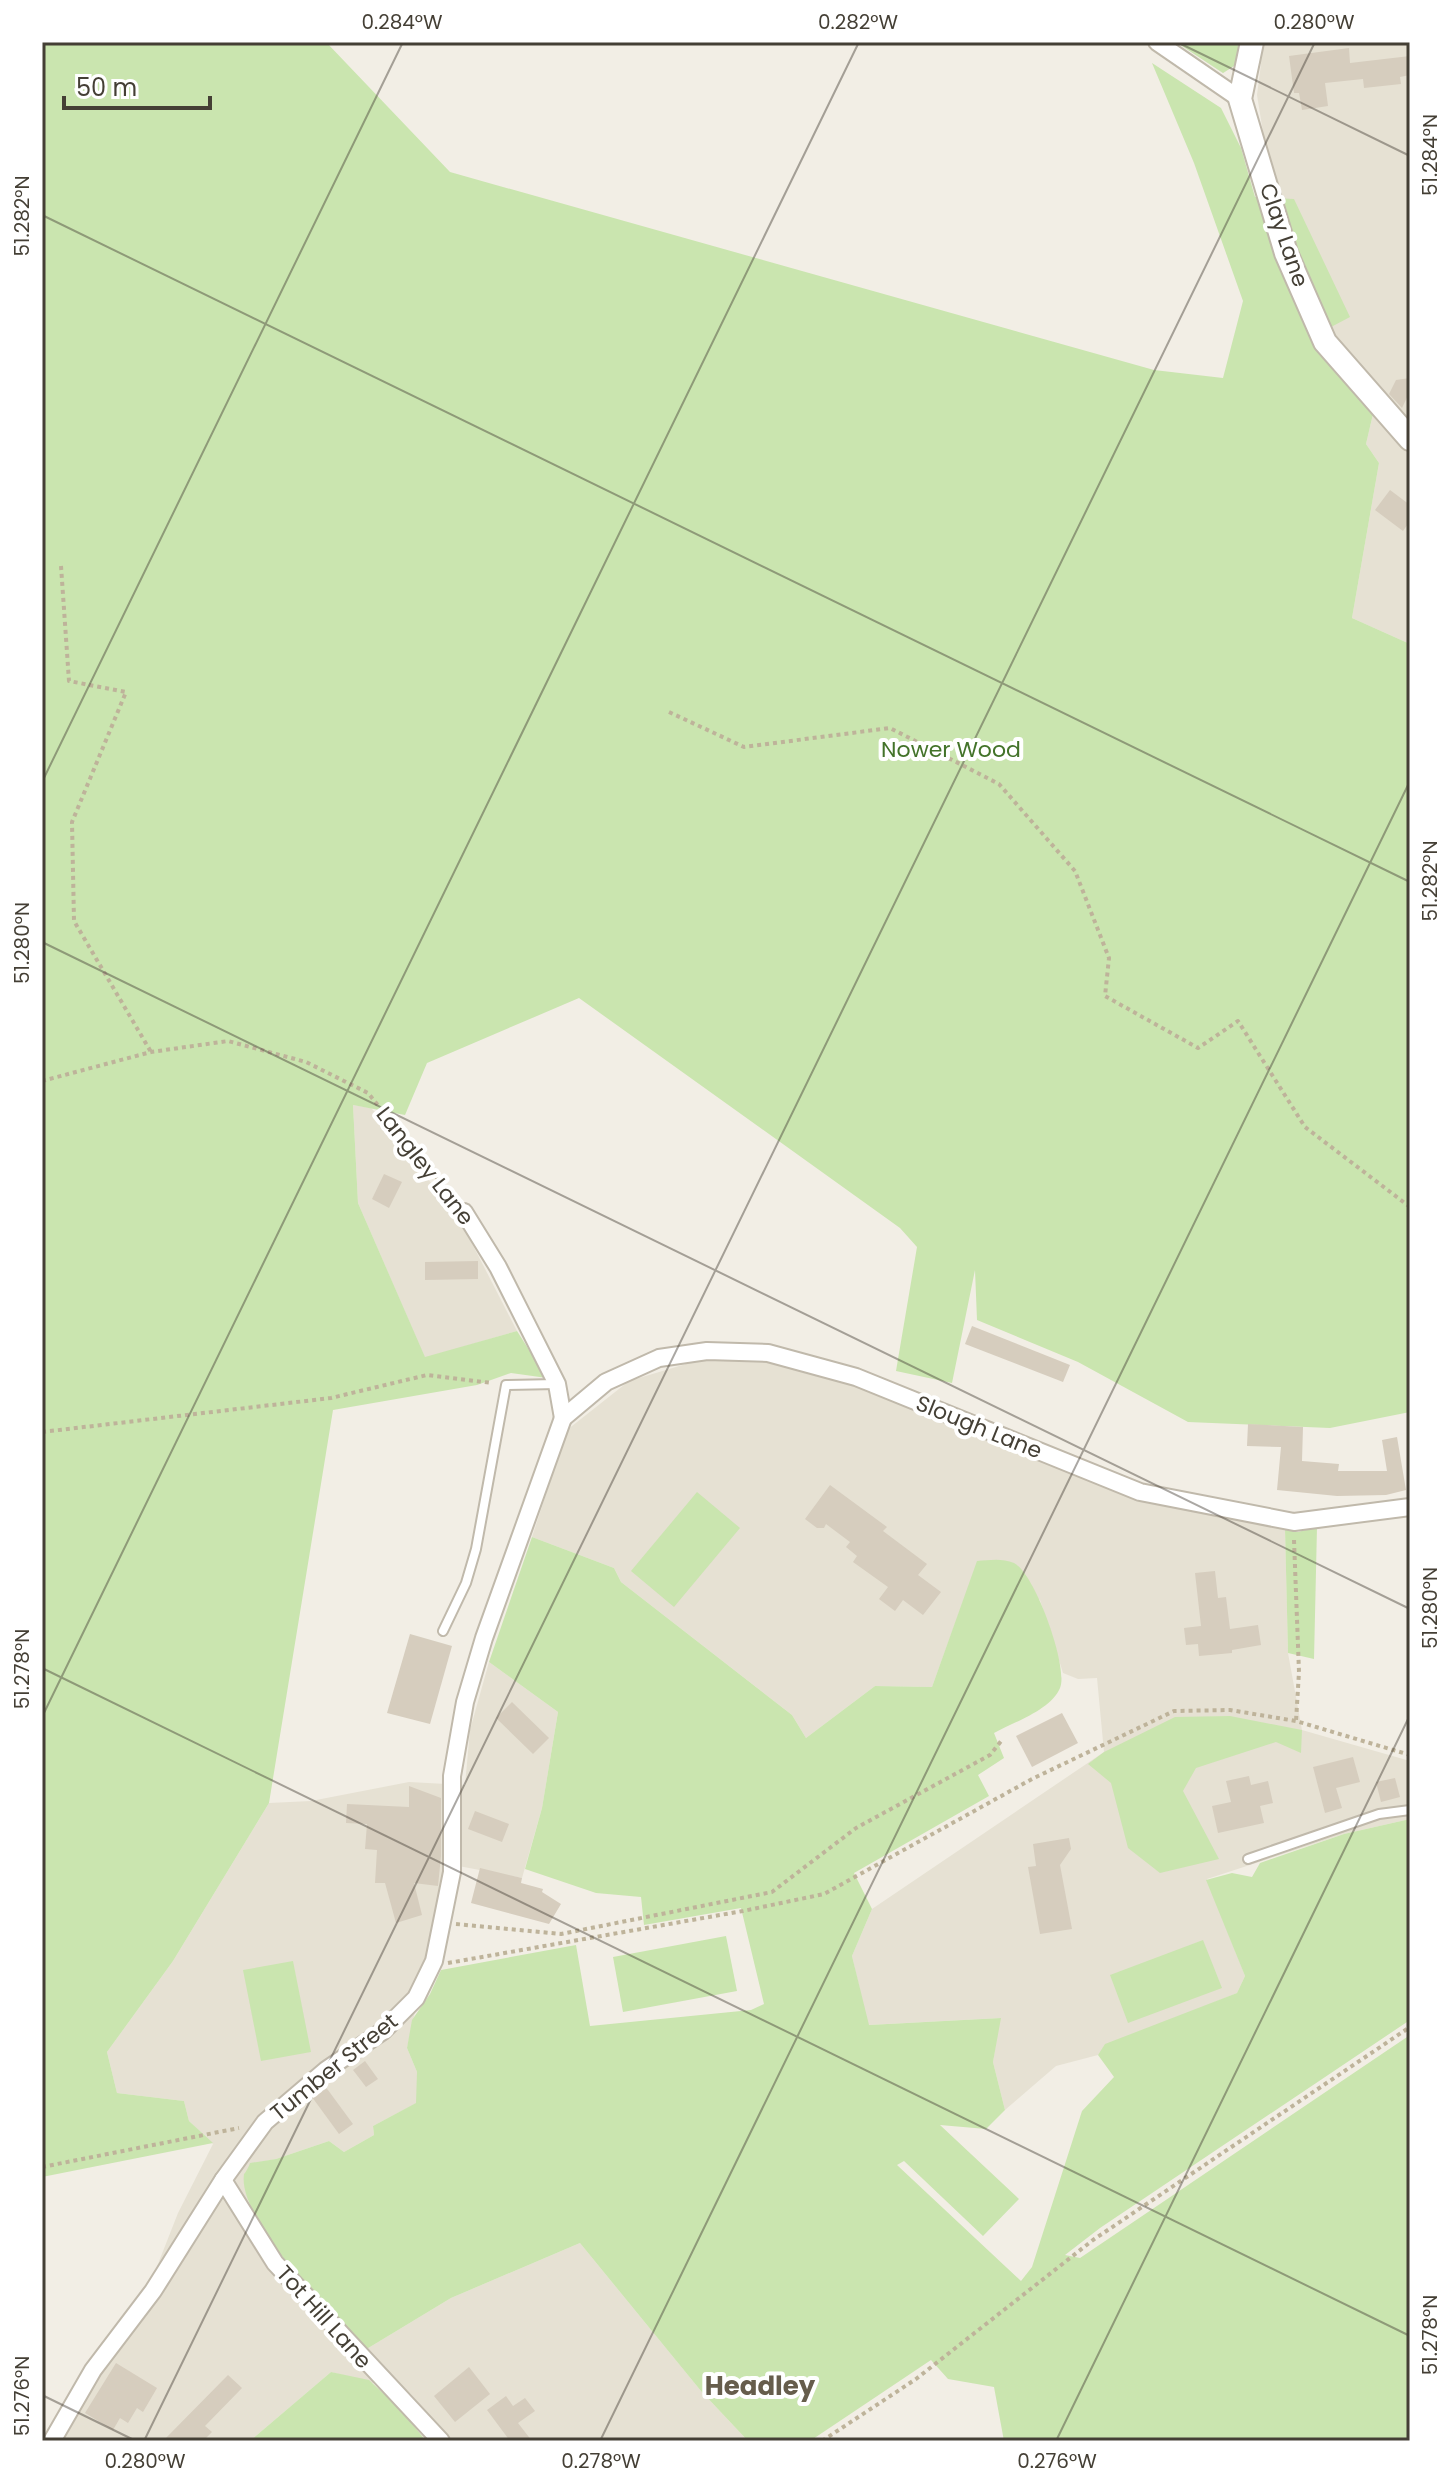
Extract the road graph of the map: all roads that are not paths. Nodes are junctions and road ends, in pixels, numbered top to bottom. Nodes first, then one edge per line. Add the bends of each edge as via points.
1 (1157, 42) edge
2 (1252, 42) edge
3 (1240, 99) junction
4 (1410, 439) edge
5 (464, 1212) road end
6 (557, 1384) junction
7 (593, 1392) junction
8 (563, 1418) junction
9 (1410, 1507) edge
10 (443, 1631) dead end
11 (1410, 1810) edge
12 (1248, 1859) dead end
13 (223, 2180) junction
14 (52, 2441) edge
15 (441, 2441) edge

1 - 3 street
2 - 3 street
3 - 4 street, Clay Lane via 1286,253 1325,342
5 - 6 street, Langley Lane
6 - 7 street
6 - 8 street, Langley Lane
6 - 10 lane via 506,1385 476,1549
7 - 8 street, Slough Lane
7 - 9 street, Slough Lane via 659,1358 707,1351 768,1353 856,1377 1140,1492 1294,1522
8 - 13 street, Tumber Street via 465,1702 452,1776 452,1872 434,1961 416,1998 383,2031 265,2122
11 - 12 lane via 1379,1814
13 - 14 street, Tumber Street via 153,2291 93,2370
13 - 15 street, Tot Hill Lane via 275,2263

